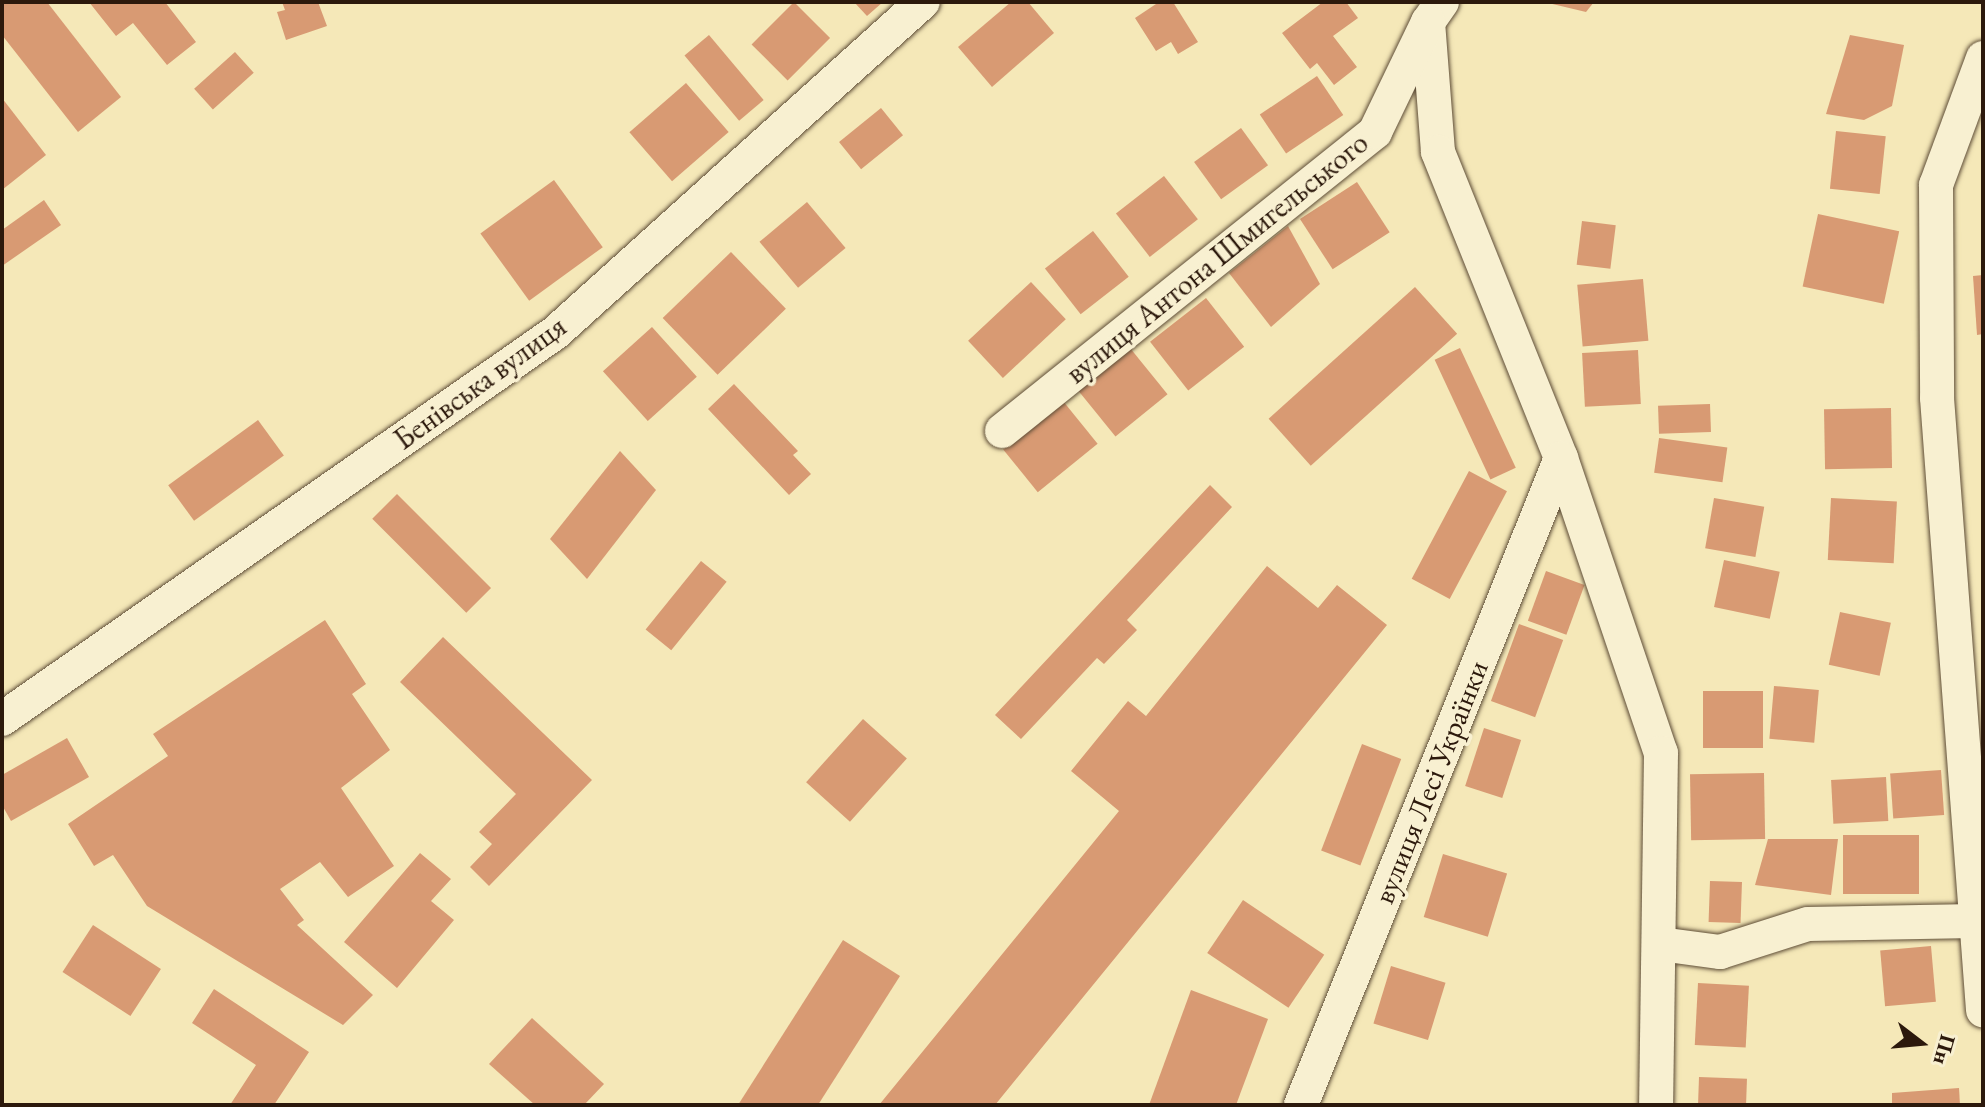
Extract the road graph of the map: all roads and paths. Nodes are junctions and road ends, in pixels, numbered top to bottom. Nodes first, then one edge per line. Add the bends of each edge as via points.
1 (923, 2) edge
2 (1435, 12) edge
3 (1983, 58) edge
4 (1002, 431) dead end
5 (1561, 458) junction
6 (2, 719) edge
7 (1976, 921) junction
8 (1660, 944) junction
9 (1983, 1010) edge
10 (1301, 1105) edge
11 (1656, 1105) edge

1 - 6 street, Бенівська вулиця via 555,333
2 - 4 street, вулиця Антона Шмигельського via 1375,132
2 - 5 street via 1438,152
3 - 7 street via 1936,185 1937,398
5 - 8 street via 1661,753
5 - 10 street, вулиця Лесі Українки
7 - 8 street via 1808,924 1720,952
7 - 9 street
8 - 11 street

